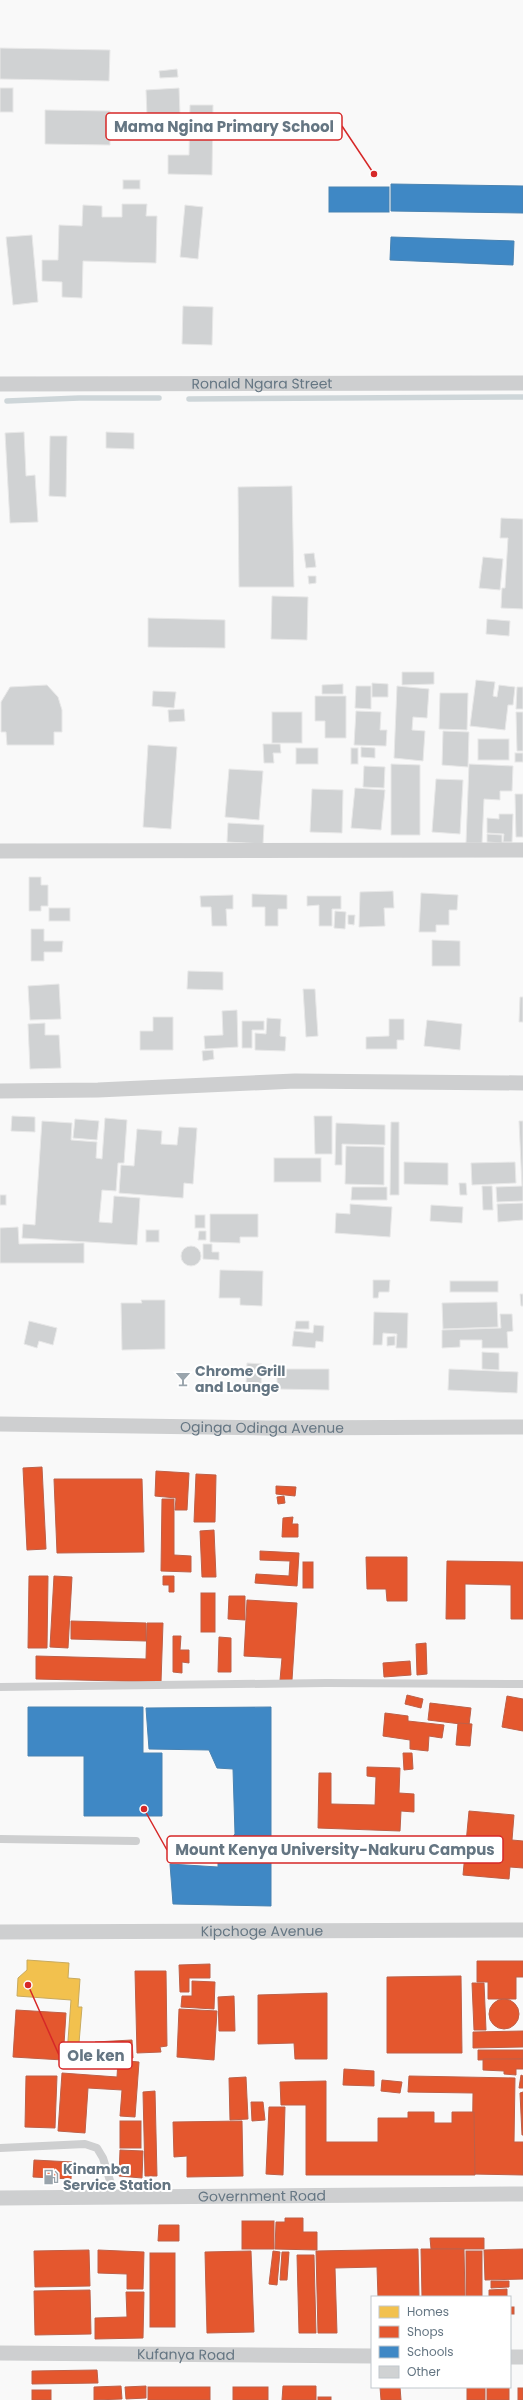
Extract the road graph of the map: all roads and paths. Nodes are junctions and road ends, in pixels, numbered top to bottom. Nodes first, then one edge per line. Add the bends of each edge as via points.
1 (523, 383) edge
2 (0, 384) edge
3 (523, 850) edge
4 (0, 851) edge
5 (523, 1083) edge
6 (0, 1091) edge
7 (0, 1424) edge
8 (523, 1427) edge
9 (523, 1684) edge
10 (0, 1687) edge
11 (0, 1839) edge
12 (136, 1841) dead end
13 (523, 1930) edge
14 (0, 1932) edge
15 (0, 2148) edge
16 (523, 2194) edge
17 (115, 2197) junction
18 (0, 2198) edge
19 (0, 2353) edge
20 (371, 2356) edge
21 (511, 2357) edge
22 (523, 2357) edge

1 - 2 street, Ronald Ngara Street
3 - 4 street
5 - 6 street via 295,1081 98,1090
7 - 8 street, Oginga Odinga Avenue via 266,1428
9 - 10 lane via 326,1683
11 - 12 lane
13 - 14 street, Kipchoge Avenue
15 - 17 lane via 85,2144 97,2148 103,2158
16 - 17 street, Government Road
17 - 18 street, Government Road
19 - 20 street, Kufanya Road
21 - 22 street

